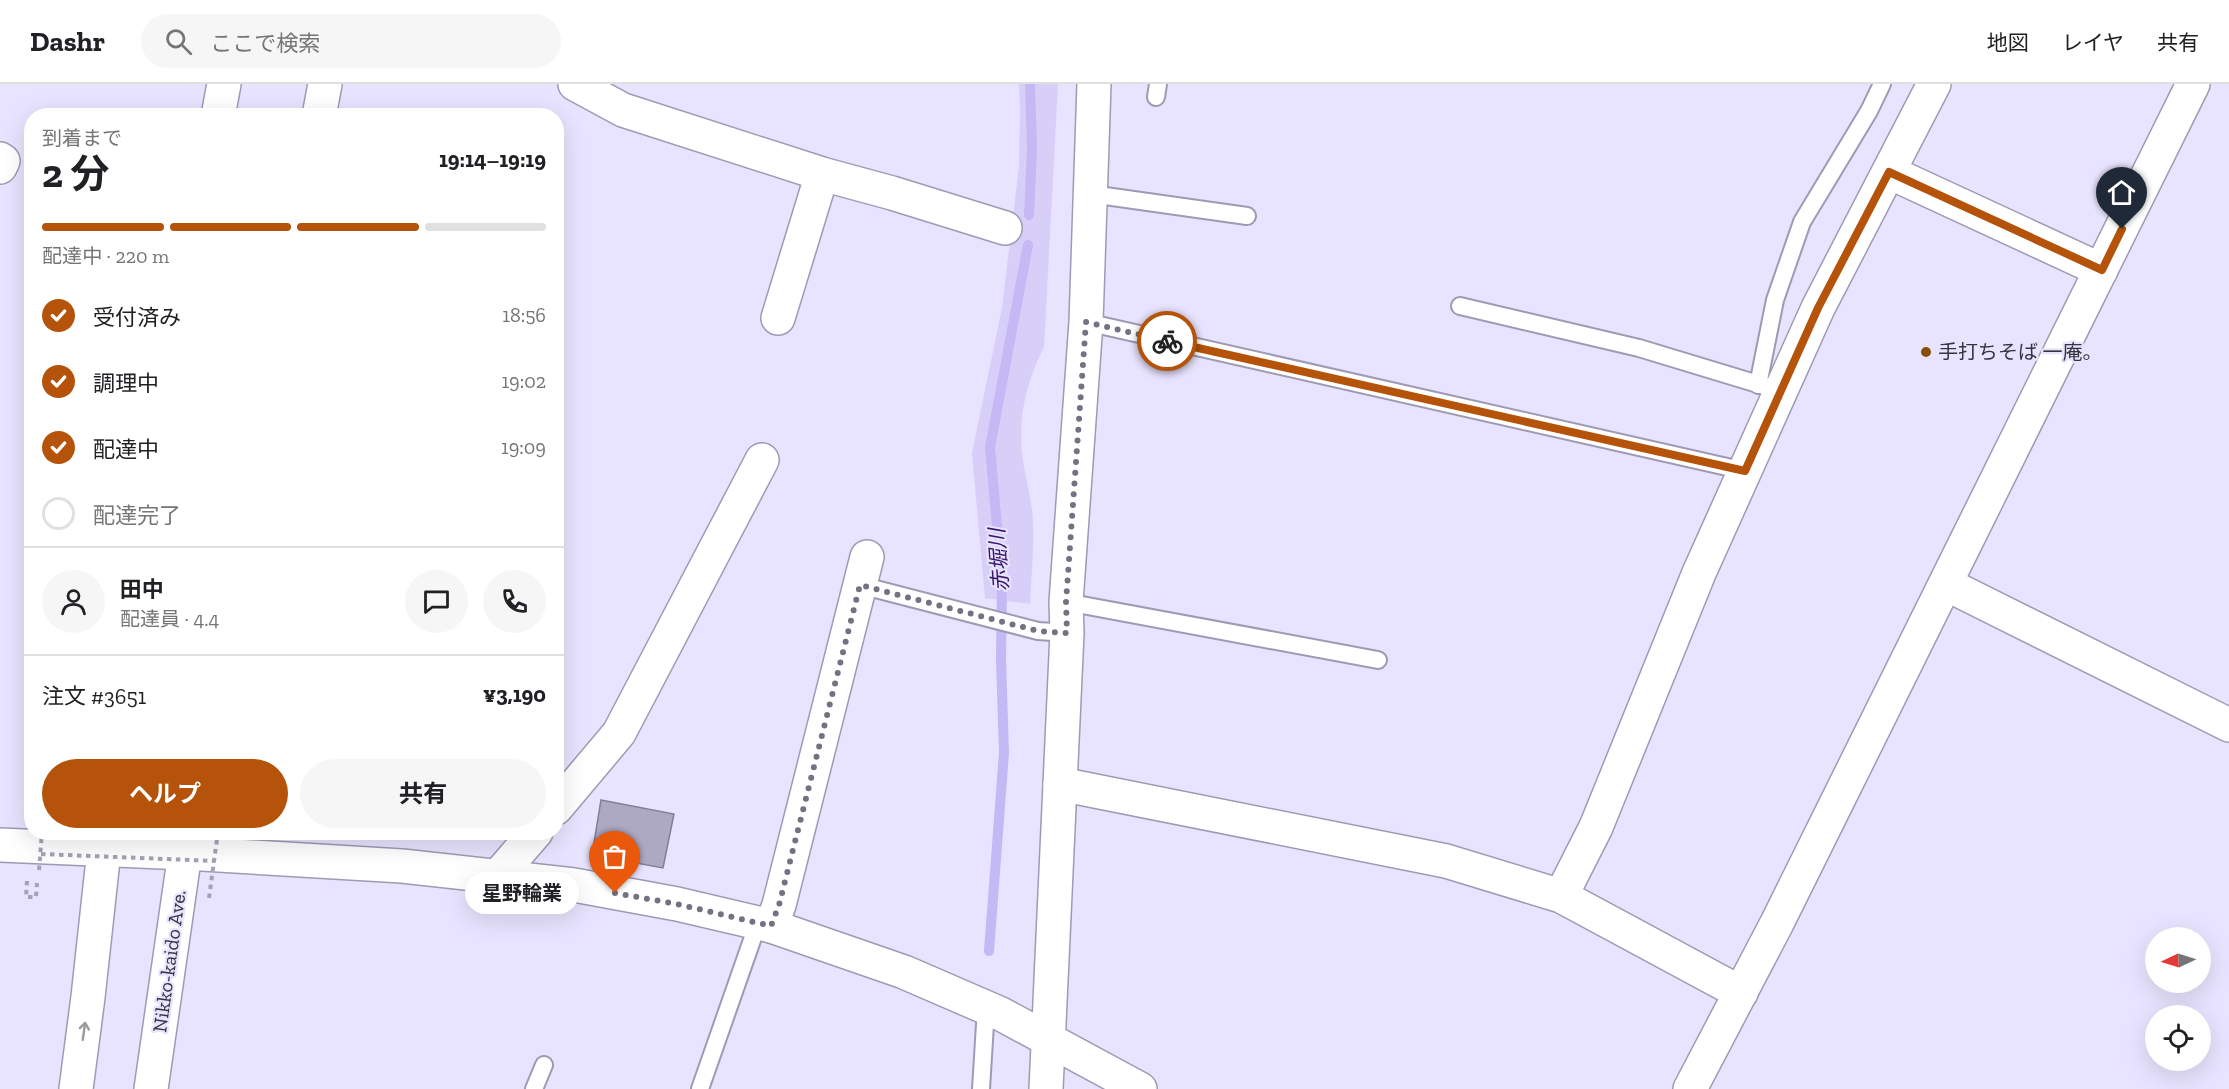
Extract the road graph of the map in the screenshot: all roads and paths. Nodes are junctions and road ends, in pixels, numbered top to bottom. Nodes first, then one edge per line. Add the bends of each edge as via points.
1 (224, 84) edge
2 (325, 84) edge
3 (575, 84) edge
4 (1094, 84) edge
5 (1882, 84) edge
6 (1934, 84) edge
7 (2193, 84) edge
8 (220, 108) edge
9 (320, 108) edge
10 (0, 159) edge
11 (0, 167) edge
12 (1889, 172) junction
13 (822, 174) junction
14 (1091, 194) junction
15 (1247, 216) dead end
16 (1005, 228) dead end
17 (2102, 270) junction
18 (1460, 306) dead end
19 (778, 318) dead end
20 (1086, 322) junction
21 (1770, 388) junction
22 (762, 460) dead end
23 (1745, 471) junction
24 (864, 571) joint
25 (1946, 584) junction
26 (1067, 618) junction
27 (1378, 660) dead end
28 (2229, 725) edge
29 (1060, 784) junction
30 (564, 798) edge
31 (42, 840) edge
32 (529, 840) edge
33 (104, 841) edge
34 (0, 845) edge
35 (196, 849) edge
36 (41, 854) junction
37 (39, 870) dead end
38 (498, 877) junction
39 (1561, 896) junction
40 (210, 898) dead end
41 (765, 925) junction
42 (1741, 993) junction
43 (986, 1008) junction
44 (1047, 1040) junction
45 (544, 1065) dead end
46 (76, 1089) edge
47 (151, 1089) edge
48 (534, 1089) edge
49 (700, 1089) edge
50 (981, 1089) edge
51 (1046, 1089) edge
52 (1140, 1089) edge
53 (1690, 1089) edge

1 - 8 main road
2 - 9 main road
3 - 13 main road via 622,110
4 - 14 main road
5 - 21 lane via 1802,222 1775,300
6 - 12 main road
7 - 17 main road
10 - 11 main road
12 - 17 main road
12 - 21 main road via 1818,308
13 - 16 main road
13 - 19 main road
14 - 15 lane
14 - 20 main road
17 - 25 main road
18 - 21 lane via 1639,348
20 - 23 lane
20 - 26 main road
21 - 23 main road
22 - 30 main road via 619,733
23 - 39 main road via 1596,827
24 - 26 lane via 1038,631
24 - 41 main road via 779,905
25 - 28 main road
25 - 42 main road
26 - 27 lane
26 - 29 main road
29 - 39 main road via 1446,861
29 - 44 main road
31 - 36 path, bridge
32 - 38 main road
33 - 34 main road
33 - 35 main road
46 -> 33 main road
35 - 36 path, bridge
35 - 38 main road
35 - 40 path, bridge
35 - 47 main road, Nikko-kaido Ave.
36 - 37 path, bridge
38 - 41 main road via 574,885
39 - 42 main road
41 - 43 main road via 904,972
41 - 49 lane
42 - 53 main road
43 - 44 main road
43 - 50 lane
44 - 51 main road
44 - 52 main road
45 - 48 lane

